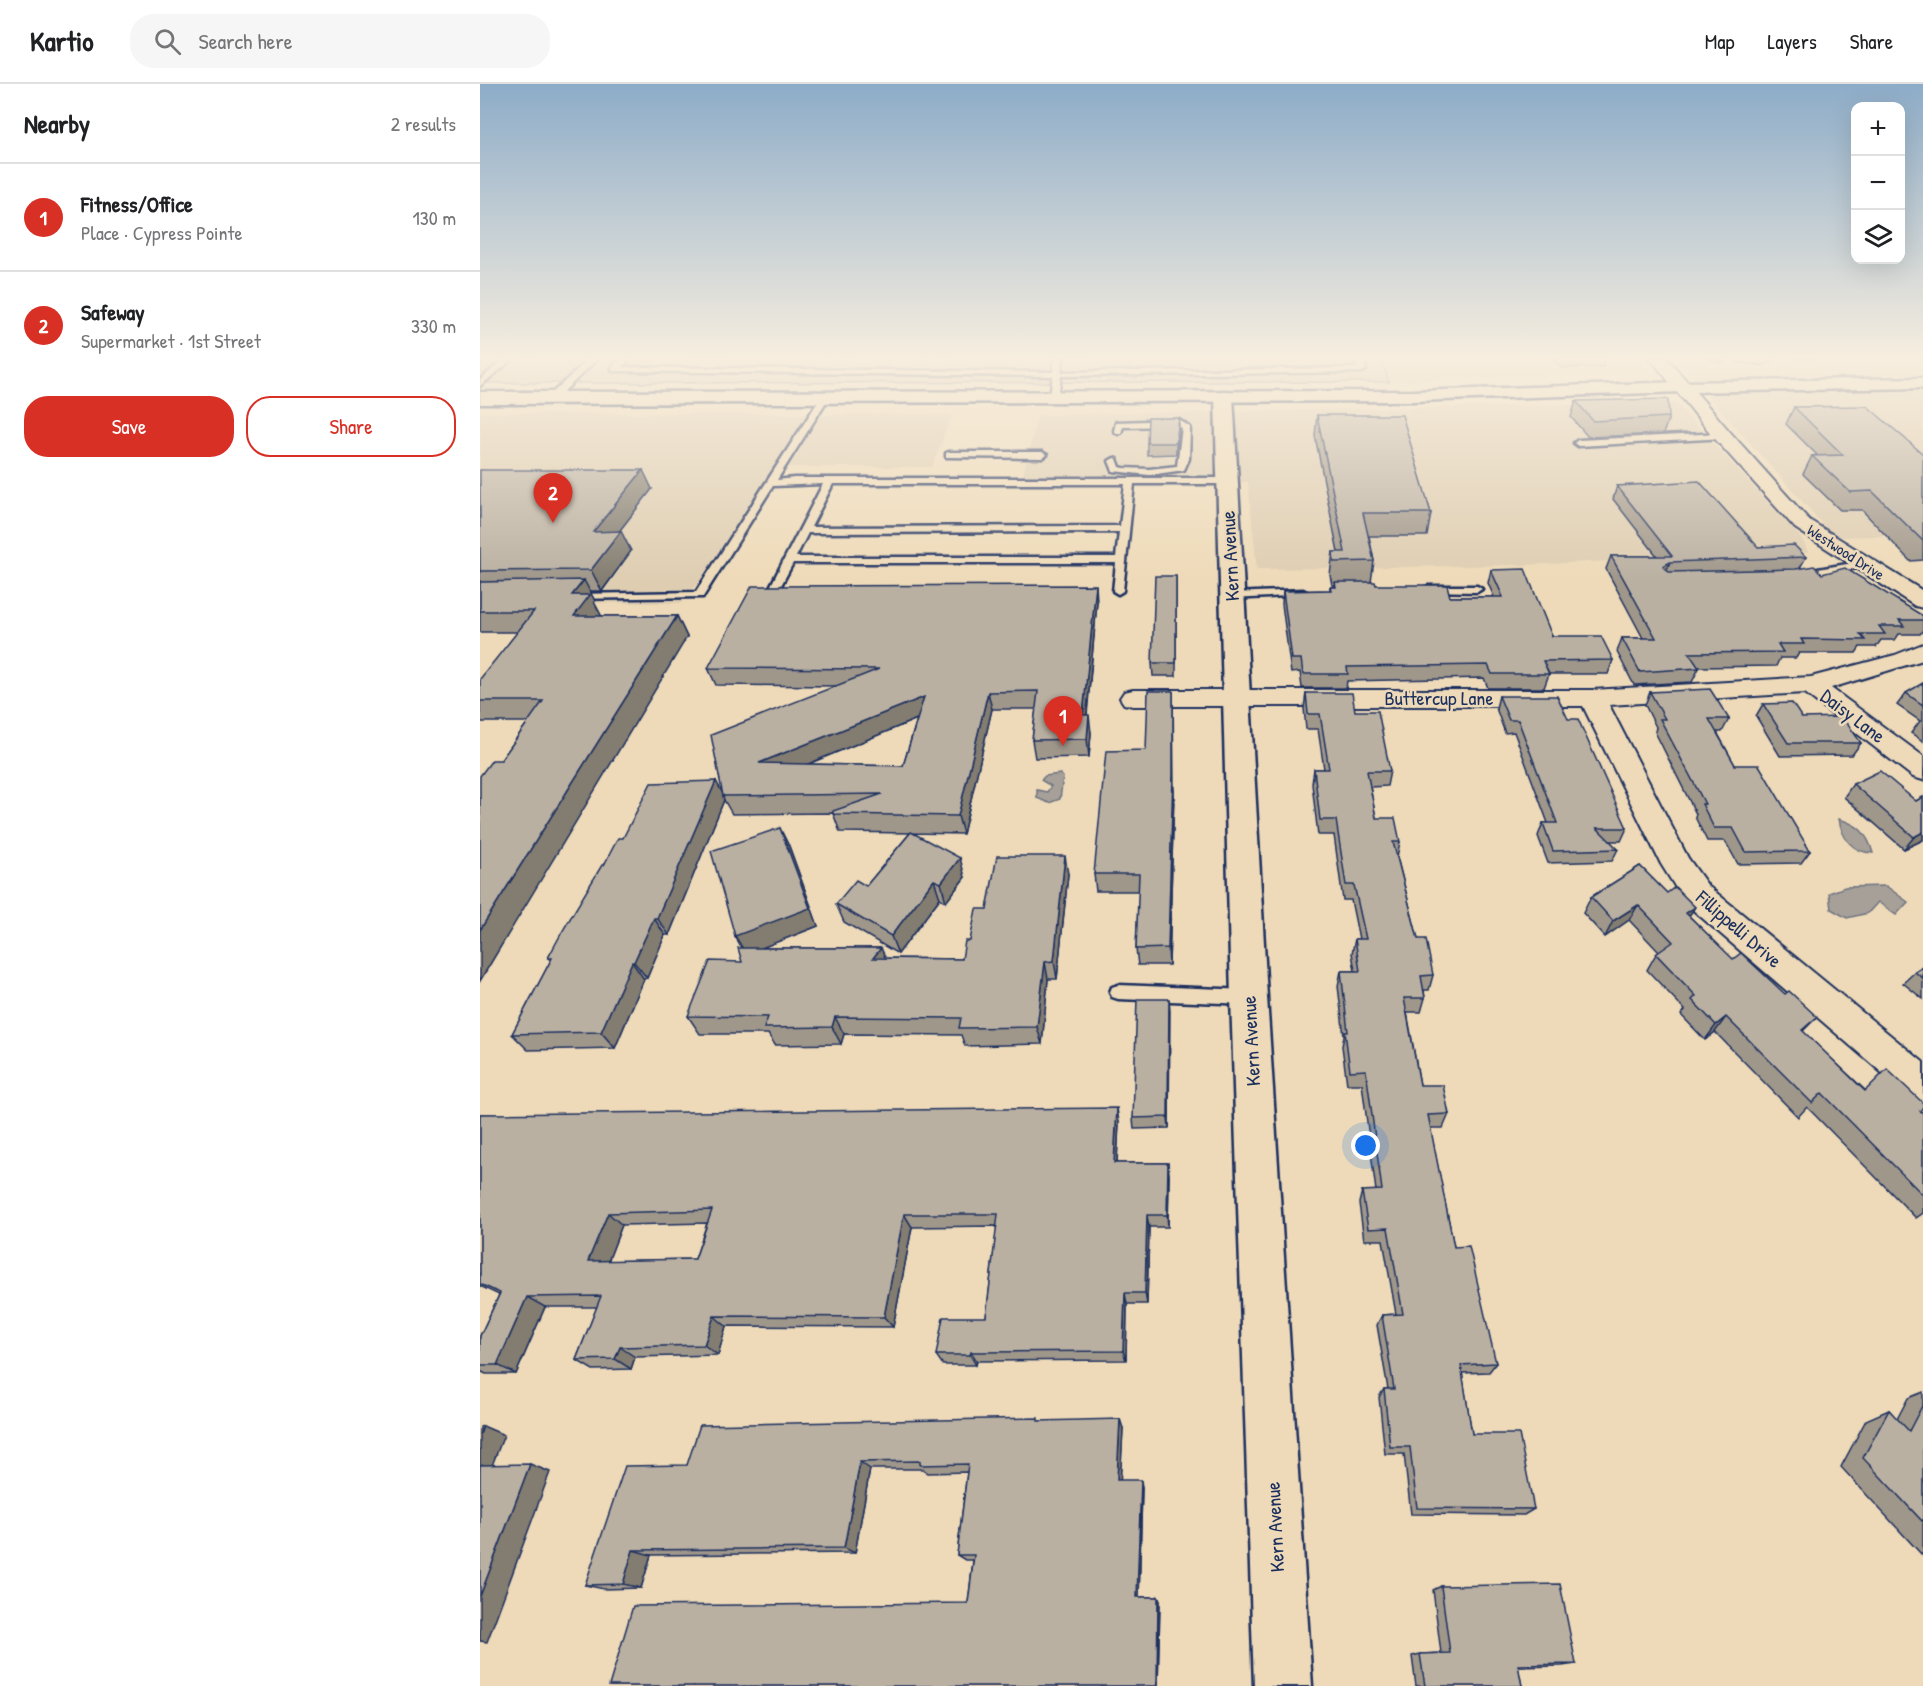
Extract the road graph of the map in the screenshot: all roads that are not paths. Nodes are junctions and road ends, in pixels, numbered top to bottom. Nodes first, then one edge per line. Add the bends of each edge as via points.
1 (802, 433) edge
2 (1186, 433) edge
3 (1225, 433) edge
4 (1720, 433) edge
5 (1723, 436) junction
6 (1578, 442) dead end
7 (1042, 454) dead end
8 (949, 455) dead end
9 (1114, 461) dead end
10 (1130, 481) junction
11 (1227, 481) junction
12 (828, 482) junction
13 (770, 484) junction
14 (804, 530) junction
15 (1125, 530) junction
16 (789, 560) junction
17 (1121, 560) junction
18 (1865, 564) junction
19 (1788, 577) edge
20 (774, 589) edge
21 (1421, 589) edge
22 (1477, 589) dead end
23 (1118, 591) dead end
24 (1311, 593) edge
25 (1232, 596) junction
26 (559, 597) edge
27 (1923, 601) edge
28 (1923, 651) edge
29 (1811, 685) junction
30 (1133, 698) dead end
31 (1237, 698) junction
32 (1592, 698) junction
33 (1923, 770) edge
34 (1118, 992) dead end
35 (1249, 997) junction
36 (1923, 1085) edge
37 (1283, 1686) edge

1 - 13 lane
2 - 9 lane via 1181,468 1128,471 1116,469
3 - 11 main road, Kern Avenue
4 - 5 street, Westwood Drive
5 - 6 lane
5 - 18 street, Westwood Drive via 1802,524
7 - 8 lane
10 - 11 lane
10 - 12 lane via 1038,476
10 - 15 lane
11 - 25 main road, Kern Avenue
12 - 13 lane
12 - 14 lane
13 - 26 lane via 699,595
14 - 15 lane
14 - 16 lane
15 - 17 lane
16 - 17 lane
16 - 20 lane
17 - 23 lane
18 - 19 lane
18 - 27 street, Westwood Drive
21 - 22 lane
24 - 25 lane
25 - 31 main road, Kern Avenue
28 - 29 street, Buttercup Lane via 1904,660
29 - 32 street, Buttercup Lane
29 - 33 street, Daisy Lane
30 - 31 street, Buttercup Lane
31 - 32 street, Buttercup Lane
31 - 35 main road, Kern Avenue
32 - 36 street, Fillippelli Drive via 1676,864 1697,895
34 - 35 lane
35 - 37 main road, Kern Avenue

